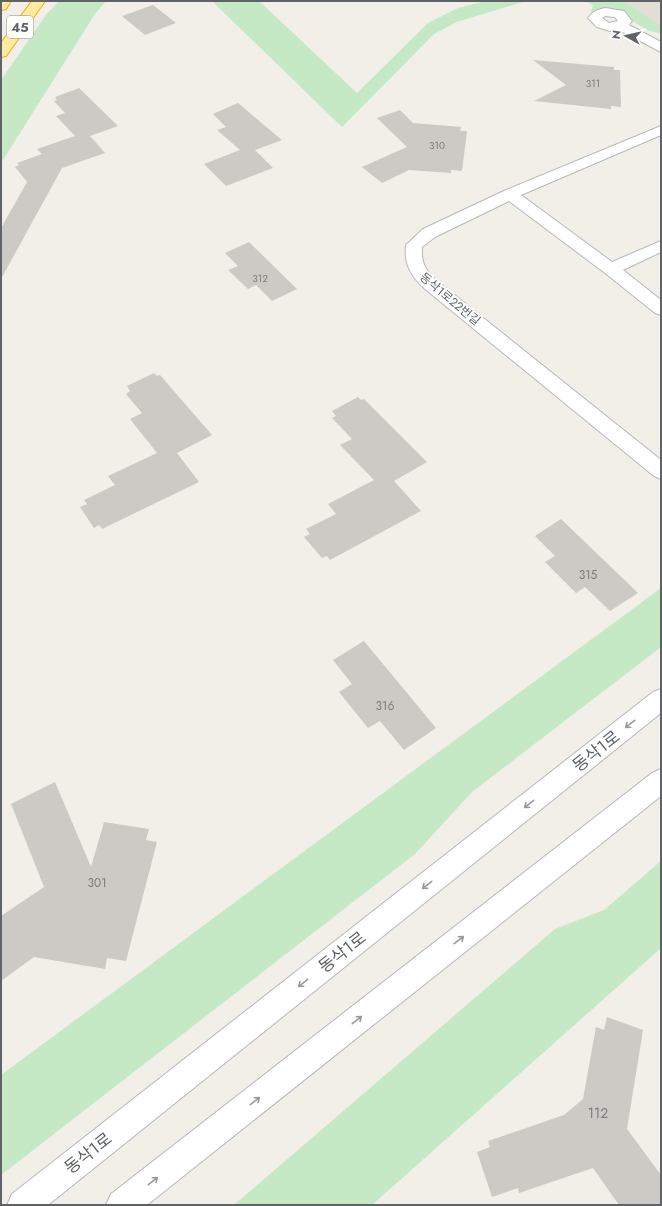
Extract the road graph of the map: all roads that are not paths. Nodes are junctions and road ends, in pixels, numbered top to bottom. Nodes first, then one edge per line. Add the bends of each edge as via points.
1 (5, 1) edge
2 (39, 1) edge
3 (1, 6) edge
4 (620, 25) dead end
5 (661, 48) edge
6 (1, 53) edge
7 (661, 130) edge
8 (510, 194) junction
9 (661, 246) edge
10 (612, 270) junction
11 (661, 309) edge
12 (661, 471) edge
13 (661, 699) edge
14 (661, 781) edge
15 (23, 1205) edge
16 (122, 1205) edge

1 - 3 highway, 45
2 - 6 highway, 45
4 - 5 street
7 - 8 street, 동삭1로22번길
8 - 10 street
8 - 12 street, 동삭1로22번길 via 429,233 414,245 412,259 416,271
9 - 10 street
10 - 11 street
13 -> 15 street, 동삭1로
16 -> 14 street

